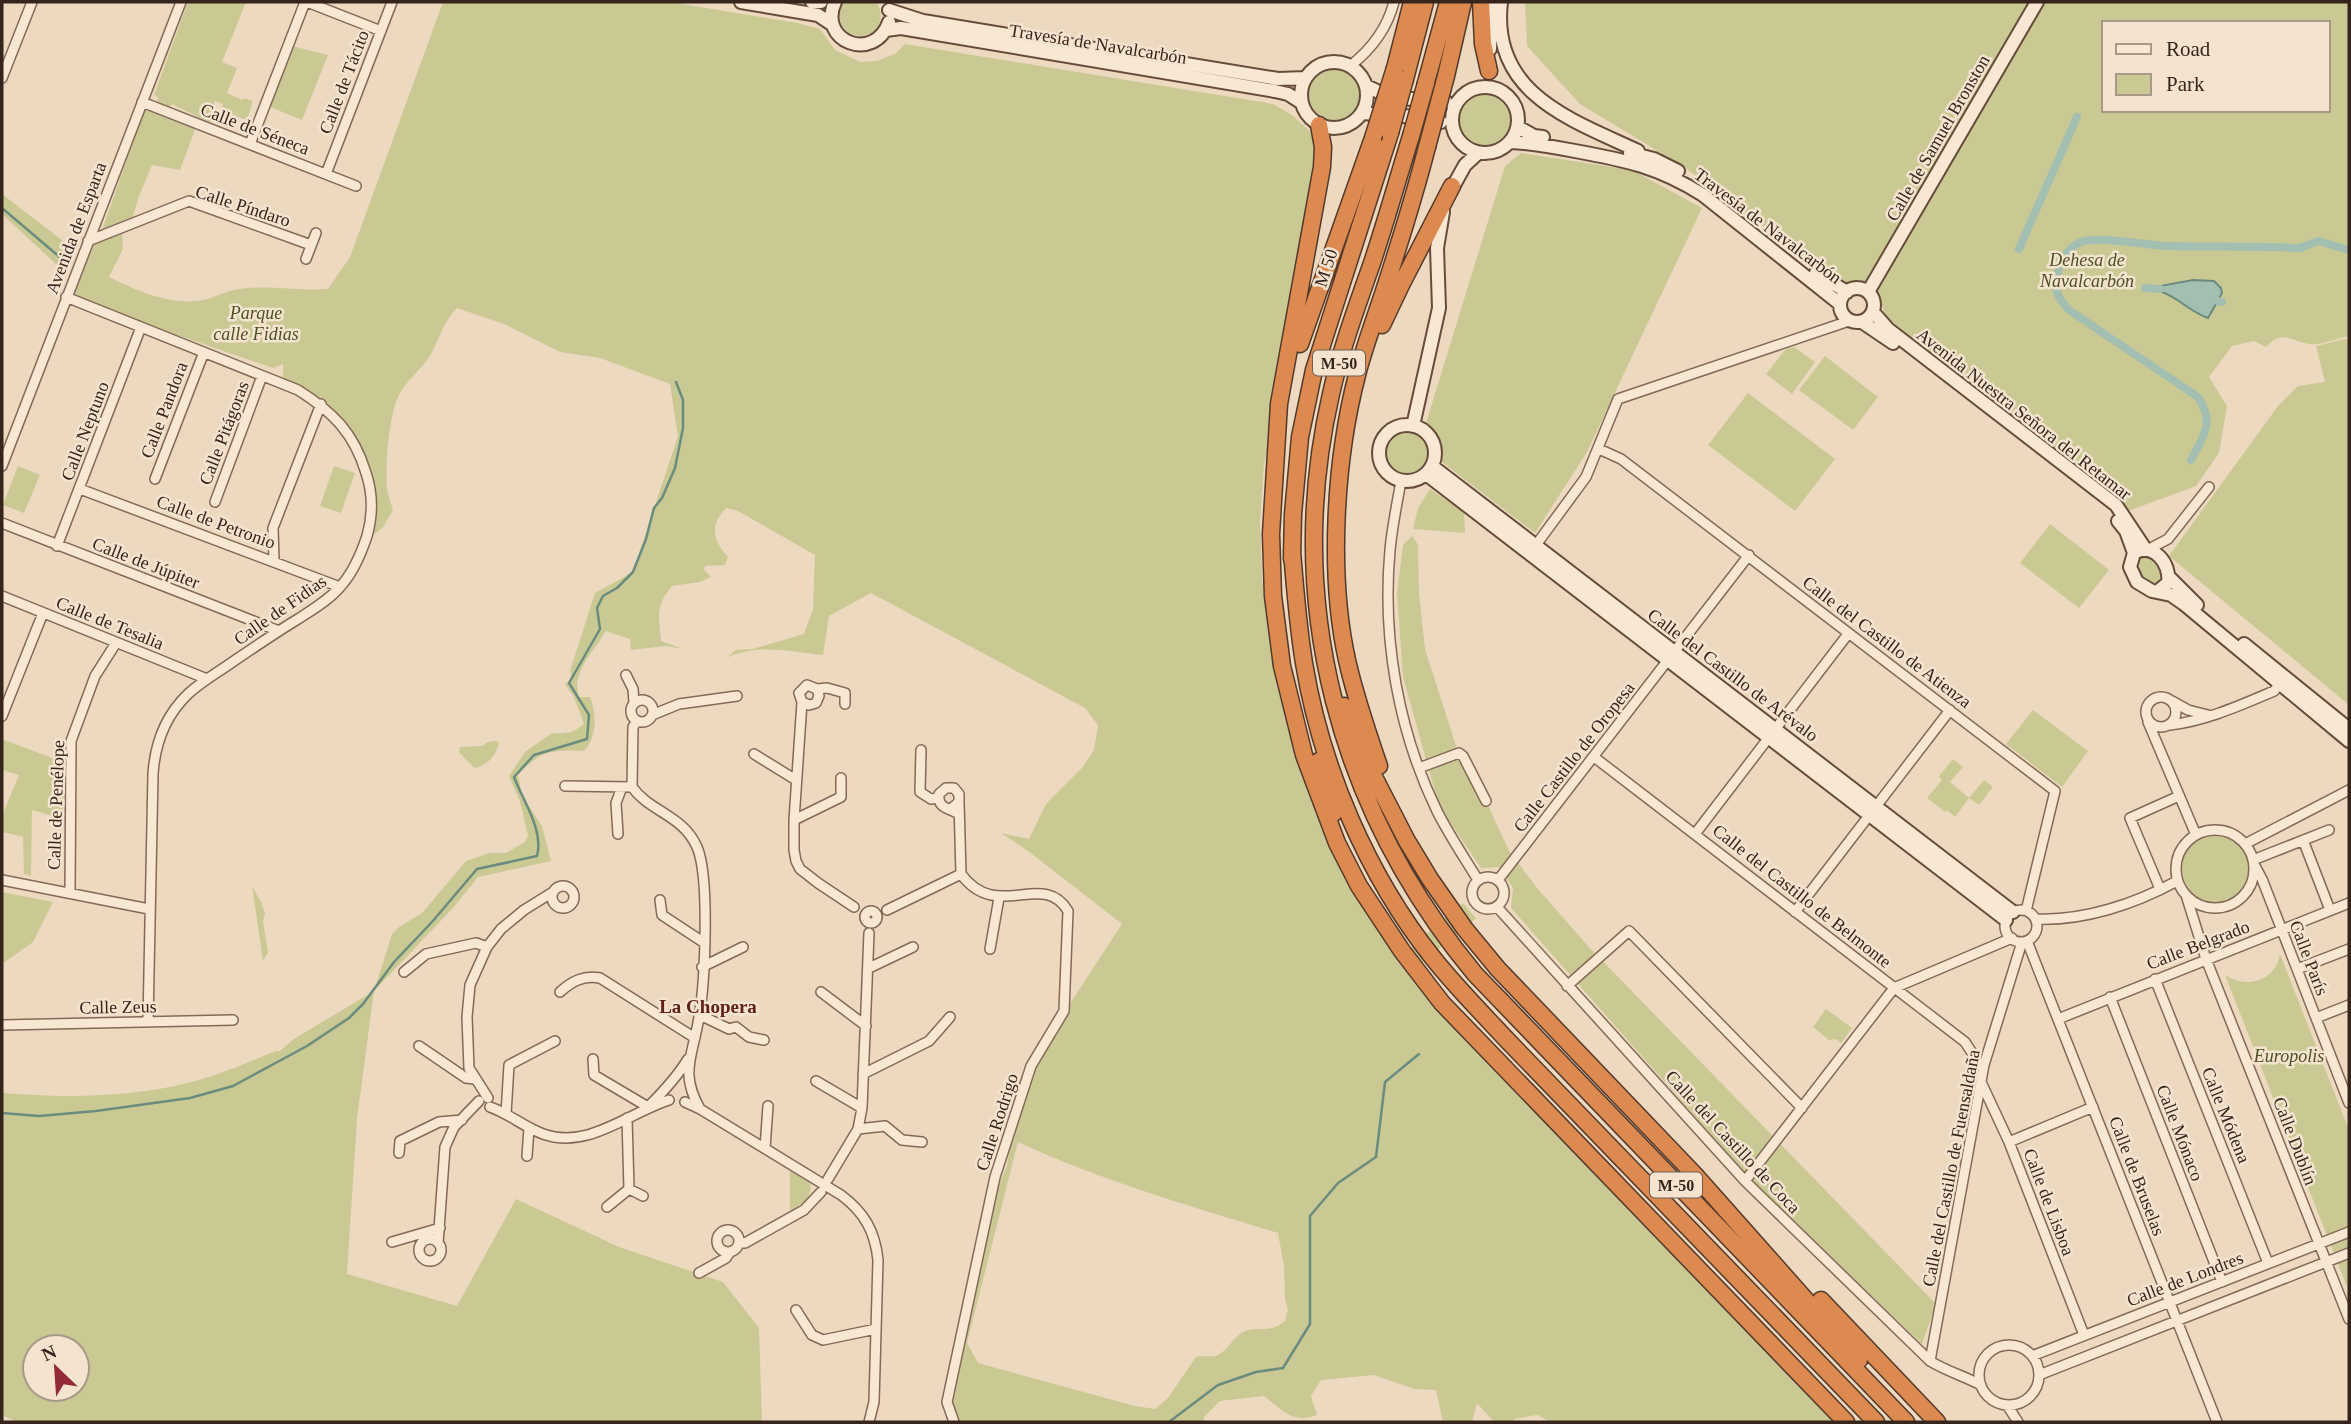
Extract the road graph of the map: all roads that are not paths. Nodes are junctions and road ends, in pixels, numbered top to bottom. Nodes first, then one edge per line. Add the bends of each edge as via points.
1 (32, 2) edge
2 (181, 2) edge
3 (306, 2) edge
4 (392, 2) edge
5 (741, 2) edge
6 (812, 2) edge
7 (821, 2) edge
8 (835, 2) edge
9 (1394, 2) edge
10 (1412, 2) edge
11 (1426, 2) edge
12 (1448, 2) edge
13 (1463, 2) edge
14 (1481, 2) edge
15 (1492, 2) edge
16 (1500, 2) edge
17 (2037, 2) edge
18 (888, 6) edge
19 (833, 25) junction
20 (886, 30) junction
21 (381, 31) junction
22 (1350, 66) junction
23 (1489, 71) junction
24 (1400, 74) junction
25 (2, 78) edge
26 (1306, 78) junction
27 (1366, 86) junction
28 (1493, 88) junction
29 (1458, 101) junction
30 (142, 102) junction
31 (1301, 103) junction
32 (1362, 113) junction
33 (1319, 125) junction
34 (1452, 127) junction
35 (1518, 127) junction
36 (1511, 142) junction
37 (250, 144) junction
38 (1478, 153) junction
39 (1654, 159) junction
40 (326, 174) junction
41 (356, 186) dead end
42 (1452, 186) junction
43 (316, 233) dead end
44 (88, 241) junction
45 (311, 245) junction
46 (306, 259) dead end
47 (1868, 292) junction
48 (66, 297) junction
49 (1848, 310) junction
50 (1873, 312) junction
51 (141, 327) junction
52 (204, 352) junction
53 (262, 376) junction
54 (321, 404) junction
55 (1413, 426) junction
56 (1599, 449) junction
57 (2, 465) edge
58 (1341, 465) junction
59 (1429, 470) junction
60 (1274, 474) junction
61 (155, 479) dead end
62 (1401, 481) junction
63 (2209, 486) dead end
64 (80, 489) junction
65 (215, 502) dead end
66 (2, 523) edge
67 (2168, 539) junction
68 (57, 546) junction
69 (1533, 549) junction
70 (1292, 551) junction
71 (2142, 551) junction
72 (1749, 555) junction
73 (274, 560) junction
74 (2165, 563) junction
75 (2169, 577) junction
76 (340, 587) junction
77 (2158, 591) junction
78 (2, 596) edge
79 (1317, 599) junction
80 (43, 613) junction
81 (279, 631) junction
82 (1848, 634) junction
83 (117, 643) junction
84 (1671, 656) junction
85 (626, 675) dead end
86 (207, 679) junction
87 (2280, 685) junction
88 (817, 689) junction
89 (737, 696) dead end
90 (2172, 701) junction
91 (802, 702) junction
92 (634, 703) junction
93 (845, 704) dead end
94 (1950, 710) junction
95 (2210, 715) junction
96 (2, 716) edge
97 (652, 716) junction
98 (637, 720) junction
99 (2148, 722) junction
100 (2170, 725) junction
101 (2349, 729) edge
102 (1772, 733) junction
103 (2349, 741) edge
104 (922, 750) dead end
105 (2160, 751) junction
106 (754, 754) dead end
107 (1594, 757) junction
108 (1419, 768) junction
109 (841, 778) dead end
110 (796, 780) junction
111 (565, 786) dead end
112 (627, 787) junction
113 (2349, 790) edge
114 (2179, 796) junction
115 (938, 799) junction
116 (1486, 801) dead end
117 (957, 808) junction
118 (1872, 810) junction
119 (794, 820) junction
120 (2329, 830) dead end
121 (618, 834) dead end
122 (1695, 834) junction
123 (2196, 835) junction
124 (2303, 840) junction
125 (2245, 844) junction
126 (2253, 862) junction
127 (961, 874) junction
128 (2, 880) edge
129 (1478, 880) junction
130 (1498, 880) junction
131 (2177, 881) junction
132 (2160, 889) junction
133 (553, 892) dead end
134 (70, 893) junction
135 (2186, 895) junction
136 (999, 898) junction
137 (660, 900) dead end
138 (2349, 903) edge
139 (1450, 907) junction
140 (1497, 907) junction
141 (149, 909) junction
142 (2330, 911) junction
143 (1376, 912) junction
144 (1795, 912) junction
145 (2015, 914) junction
146 (871, 917) junction
147 (2036, 919) junction
148 (2281, 930) junction
149 (2012, 939) junction
150 (2025, 941) junction
151 (703, 942) junction
152 (487, 947) junction
153 (743, 947) dead end
154 (913, 947) dead end
155 (990, 949) dead end
156 (2349, 949) edge
157 (2206, 959) junction
158 (702, 967) junction
159 (869, 968) junction
160 (2297, 970) junction
161 (404, 972) dead end
162 (2155, 979) junction
163 (1567, 986) junction
164 (1895, 988) junction
165 (560, 992) dead end
166 (821, 992) dead end
167 (2110, 997) junction
168 (2349, 1005) edge
169 (700, 1015) junction
170 (950, 1017) dead end
171 (2316, 1018) junction
172 (2058, 1019) junction
173 (233, 1020) dead end
174 (148, 1022) junction
175 (3, 1025) edge
176 (866, 1026) junction
177 (695, 1038) junction
178 (764, 1040) dead end
179 (555, 1041) dead end
180 (419, 1046) dead end
181 (690, 1057) junction
182 (593, 1059) dead end
183 (1984, 1065) junction
184 (863, 1074) junction
185 (676, 1079) junction
186 (816, 1081) dead end
187 (476, 1082) junction
188 (1981, 1082) junction
189 (688, 1083) junction
190 (665, 1090) junction
191 (691, 1093) junction
192 (669, 1100) junction
193 (685, 1102) junction
194 (2349, 1103) edge
195 (489, 1105) junction
196 (768, 1106) dead end
197 (648, 1107) junction
198 (2093, 1107) junction
199 (862, 1108) junction
200 (1802, 1108) junction
201 (700, 1109) junction
202 (463, 1118) junction
203 (627, 1118) junction
204 (529, 1128) junction
205 (858, 1129) junction
206 (922, 1142) dead end
207 (2009, 1142) junction
208 (765, 1148) junction
209 (399, 1153) dead end
210 (527, 1156) dead end
211 (1695, 1175) junction
212 (828, 1178) junction
213 (817, 1181) junction
214 (1745, 1181) junction
215 (629, 1189) junction
216 (826, 1191) junction
217 (643, 1196) dead end
218 (607, 1207) dead end
219 (440, 1228) junction
220 (2349, 1232) edge
221 (392, 1242) dead end
222 (738, 1242) junction
223 (438, 1243) dead end
224 (2319, 1243) junction
225 (730, 1252) junction
226 (2349, 1253) edge
227 (2327, 1262) junction
228 (2268, 1263) junction
229 (699, 1273) dead end
230 (2221, 1282) junction
231 (2169, 1302) junction
232 (796, 1310) dead end
233 (2349, 1319) edge
234 (2177, 1321) junction
235 (876, 1329) junction
236 (2084, 1335) junction
237 (2032, 1356) junction
238 (1930, 1361) junction
239 (1980, 1367) junction
240 (1798, 1372) junction
241 (2039, 1375) junction
242 (1965, 1376) junction
243 (1981, 1385) junction
244 (2007, 1405) junction
245 (869, 1422) edge
246 (954, 1422) edge
247 (1846, 1422) edge
248 (1855, 1422) edge
249 (1876, 1422) edge
250 (1906, 1422) edge
251 (1916, 1422) edge
252 (1937, 1422) edge
253 (2018, 1422) edge
254 (2217, 1422) edge

1 - 25 street
2 - 30 street, Avenida de Esparta
3 - 21 street
3 - 37 street
4 - 21 street, Calle de Tácito
5 - 19 street, Travesía de Navalcarbón via 818,15
6 - 7 street
8 - 19 street
9 - 22 street via 1369,51
10 - 24 highway
11 - 24 highway, M 50 / M-50
12 - 79 highway, M-50, bridge via 1331,395 1316,486
13 - 58 highway, bridge via 1411,208 1357,374
14 - 23 highway
15 - 23 street
16 - 39 street via 1505,48 1535,96 1566,118
17 - 47 street, Calle de Samuel Bronston
18 - 20 street, Travesía de Navalcarbón
18 - 26 street, Travesía de Navalcarbón via 923,21 1278,79
19 - 20 street, Travesía de Navalcarbón via 842,38 858,45 874,41
20 - 31 street, Travesía de Navalcarbón via 1276,91
21 - 40 street, Calle de Tácito
22 - 26 street, Travesía de Navalcarbón via 1331,62 1312,70
22 - 27 street
23 - 28 street
24 - 60 highway, bridge via 1307,320 1284,408
24 - 70 highway, M 50 / M-50, bridge via 1390,133 1314,370 1300,437
26 - 31 street
27 - 29 street via 1390,97
27 - 32 street
28 - 29 street via 1471,90
28 - 35 street via 1510,98
29 - 34 street
30 - 37 street, Calle de Séneca
30 - 44 street, Avenida de Esparta
31 - 33 street, Travesía de Navalcarbón
32 - 33 street via 1343,127
32 - 34 street via 1430,118
33 - 60 highway via 1322,167 1279,404
34 - 38 street via 1463,145
35 - 36 street
35 - 39 street, Travesía de Navalcarbón via 1534,136
36 - 38 street, Travesía de Navalcarbón via 1496,152
36 - 49 street, Travesía de Navalcarbón via 1640,163 1683,182
37 - 40 street, Calle de Séneca
38 - 42 street
39 - 49 street, Travesía de Navalcarbón via 1706,187 1825,281
40 - 41 street, Calle de Séneca
42 - 55 street via 1437,248 1439,308
42 - 58 highway via 1380,330
43 - 45 street
44 - 45 street, Calle Píndaro via 189,201
44 - 48 street, Avenida de Esparta
45 - 46 street
47 - 49 street, Travesía de Navalcarbón via 1857,288
47 - 50 street
48 - 51 street, Calle de Fidias
48 - 57 street, Avenida de Esparta
49 - 50 street
49 - 56 street via 1827,327 1619,399
49 - 71 street, Avenida Nuestra Señora del Retamar via 2110,510
50 - 71 street, Avenida Nuestra Señora del Retamar via 1888,329 2116,505
51 - 52 street, Calle de Fidias
51 - 64 street, Calle Neptuno
52 - 53 street, Calle de Fidias
52 - 61 street, Calle Pandora
53 - 54 street, Calle de Fidias
53 - 65 street, Calle Pitágoras
54 - 73 street via 272,528
54 - 76 street, Calle de Fidias via 346,429 361,456 370,487 372,519 361,555
55 - 59 street via 1428,434 1436,449
55 - 62 street via 1388,432 1380,447 1386,472
56 - 69 street via 1586,477
56 - 72 street, Calle del Castillo de Atienza via 1621,459
58 - 139 highway via 1338,599 1347,659 1393,802
59 - 62 street via 1419,479
59 - 69 street, Calle del Castillo de Arévalo
60 - 143 highway via 1270,534 1273,596 1295,724 1337,843
62 - 108 street via 1390,549 1388,607 1401,709
63 - 67 street
64 - 68 street, Calle Neptuno
64 - 73 street, Calle de Petronio
66 - 68 street, Calle de Júpiter
67 - 71 street
67 - 74 street
68 - 81 street, Calle de Júpiter
69 - 84 street, Calle del Castillo de Arévalo
70 - 143 highway via 1289,596 1297,664 1343,840
70 - 249 highway, M-50 via 1304,664 1328,759 1360,836 1418,938 1508,1041
71 - 74 street
71 - 77 street via 2130,560 2133,576 2142,587
72 - 82 street, Calle del Castillo de Atienza
72 - 84 street, Calle Castillo de Oropesa
73 - 76 street, Calle de Petronio
74 - 75 street
75 - 77 street
75 - 101 street via 2189,599
76 - 81 street, Calle de Fidias
77 - 87 street via 2184,604
78 - 80 street, Calle de Tesalia
79 - 139 highway via 1346,714 1407,841
79 - 250 highway, M-50 via 1332,694 1362,790 1402,872 1435,924 1532,1036
80 - 83 street, Calle de Tesalia
80 - 96 street
81 - 86 street, Calle de Fidias
82 - 94 street, Calle del Castillo de Atienza
82 - 102 street
83 - 86 street, Calle de Tesalia
83 - 134 street, Calle de Penélope via 96,676 71,741
84 - 102 street, Calle del Castillo de Arévalo
84 - 107 street, Calle Castillo de Oropesa
85 - 92 street
86 - 141 street, Calle de Fidias via 174,711 155,754
87 - 95 street
87 - 103 street
88 - 91 street via 816,703
88 - 91 street via 804,687 799,693
88 - 93 street via 845,693
89 - 97 street via 679,704
90 - 95 street
90 - 99 street via 2152,699 2145,714
90 - 100 street via 2177,713
91 - 110 street
92 - 97 street via 649,701
92 - 98 street via 632,715
94 - 118 street
94 - 145 street, Calle del Castillo de Atienza via 2055,790
95 - 100 street
97 - 98 street
98 - 112 street
99 - 100 street via 2163,728
99 - 105 street
100 - 105 street
102 - 118 street, Calle del Castillo de Arévalo
102 - 122 street
104 - 115 street via 920,792
105 - 114 street
106 - 110 street
107 - 122 street, Calle del Castillo de Belmonte
107 - 130 street, Calle Castillo de Oropesa
108 - 116 street via 1459,753
108 - 129 street via 1444,823
109 - 119 street via 841,797
110 - 119 street
111 - 112 street
112 - 121 street via 615,803
112 - 151 street via 679,822 697,848 704,879
113 - 125 street
114 - 123 street
114 - 132 street via 2130,817
115 - 117 street via 942,807
115 - 117 street via 942,790 950,787 957,791
117 - 127 street
118 - 144 street
118 - 145 street, Calle del Castillo de Arévalo
119 - 146 street via 794,850 800,869
120 - 124 street
122 - 144 street, Calle del Castillo de Belmonte
123 - 125 street via 2227,832
123 - 131 street via 2178,854
124 - 126 street
124 - 142 street
125 - 126 street
126 - 135 street via 2244,895 2226,906 2204,907
126 - 148 street, Calle París
127 - 136 street via 967,883
127 - 146 street
128 - 134 street
129 - 130 street
129 - 140 street via 1472,892 1476,904 1486,910
130 - 140 street via 1505,894
131 - 132 street
131 - 135 street
132 - 147 street via 2093,914
133 - 152 street via 501,929
134 - 141 street
135 - 157 street, Calle Dublín
136 - 155 street
136 - 246 street, Calle Rodrigo via 1038,893 1062,900 1068,911 1064,1011 1031,1066 995,1177 947,1402
137 - 151 street via 662,915
138 - 142 street, Calle Belgrado
139 - 211 highway via 1498,969
140 - 163 street, Calle del Castillo de Coca
141 - 174 street, Calle de Fidias
142 - 148 street, Calle Belgrado
143 - 240 highway via 1442,1003
144 - 164 street, Calle del Castillo de Belmonte
145 - 147 street
145 - 149 street via 2006,930
146 - 159 street
147 - 150 street via 2036,931
148 - 157 street, Calle Belgrado
148 - 160 street, Calle París
149 - 150 street
149 - 164 street
150 - 172 street, Calle de Bruselas
150 - 183 street, Calle del Castillo de Fuensaldaña
151 - 158 street
152 - 161 street via 476,943 426,954
152 - 187 street via 470,985 467,1017 469,1068
153 - 158 street
154 - 159 street
156 - 160 street
157 - 162 street, Calle Belgrado
157 - 224 street, Calle Dublín
158 - 169 street
159 - 176 street
160 - 171 street, Calle París
162 - 167 street, Calle Belgrado
162 - 228 street, Calle Módena
163 - 200 street via 1629,931
163 - 214 street, Calle del Castillo de Coca
164 - 183 street, Calle del Castillo de Belmonte via 1965,1042
164 - 200 street
165 - 177 street via 588,976 600,978
166 - 176 street
167 - 172 street, Calle Belgrado
167 - 230 street, Calle Mónaco
168 - 171 street
169 - 177 street
169 - 178 street
170 - 184 street via 929,1041
171 - 194 street, Calle París
172 - 198 street, Calle de Bruselas
173 - 174 street, Calle Zeus
174 - 175 street, Calle Zeus
176 - 184 street
177 - 181 street
179 - 195 street via 509,1065
180 - 187 street
181 - 185 street
181 - 189 street
182 - 197 street via 594,1075
183 - 188 street, Calle del Castillo de Fuensaldaña
184 - 199 street
185 - 189 street
185 - 190 street
186 - 199 street
187 - 195 street
188 - 207 street, Calle de Lisboa
188 - 238 street, Calle del Castillo de Fuensaldaña
189 - 191 street
190 - 192 street
190 - 197 street
191 - 193 street
191 - 201 street
192 - 193 street
192 - 197 street
193 - 201 street
195 - 202 street
195 - 204 street
196 - 208 street
197 - 203 street
198 - 207 street
198 - 231 street, Calle de Bruselas
199 - 205 street
200 - 214 street
201 - 208 street
202 - 209 street via 439,1122 400,1141
202 - 219 street via 445,1147
203 - 204 street via 579,1138 545,1135
203 - 215 street
204 - 210 street
205 - 206 street via 885,1126 902,1140
205 - 212 street
207 - 236 street, Calle de Lisboa
208 - 213 street
211 - 251 highway
211 - 252 highway
212 - 213 street
212 - 216 street via 831,1182
213 - 216 street
214 - 238 street, Calle del Castillo de Coca
215 - 217 street
215 - 218 street
216 - 222 street via 804,1210 745,1243
216 - 235 street via 851,1203 873,1233 878,1260
219 - 221 street
219 - 223 street
220 - 224 street, Calle de Londres
222 - 225 street
222 - 225 street via 733,1232 718,1236 719,1248
224 - 227 street, Calle Dublín
224 - 228 street, Calle de Londres
225 - 229 street
226 - 227 street, Calle de Londres
227 - 233 street, Calle Dublín
227 - 234 street, Calle de Londres
228 - 230 street, Calle de Londres
230 - 231 street, Calle de Londres
231 - 234 street, Calle de Bruselas
231 - 236 street, Calle de Londres
232 - 235 street via 812,1335 822,1340
234 - 241 street, Calle de Londres
234 - 254 street, Calle de Bruselas
235 - 245 street
236 - 237 street, Calle de Londres
237 - 239 street via 2014,1345 2003,1346 1985,1357
237 - 241 street
238 - 242 street, Calle del Castillo de Coca via 1949,1373
239 - 242 street
239 - 243 street
240 - 247 highway
240 - 248 highway
241 - 244 street via 2033,1393
242 - 243 street, Calle del Castillo de Coca
243 - 244 street via 1991,1399
244 - 253 street

